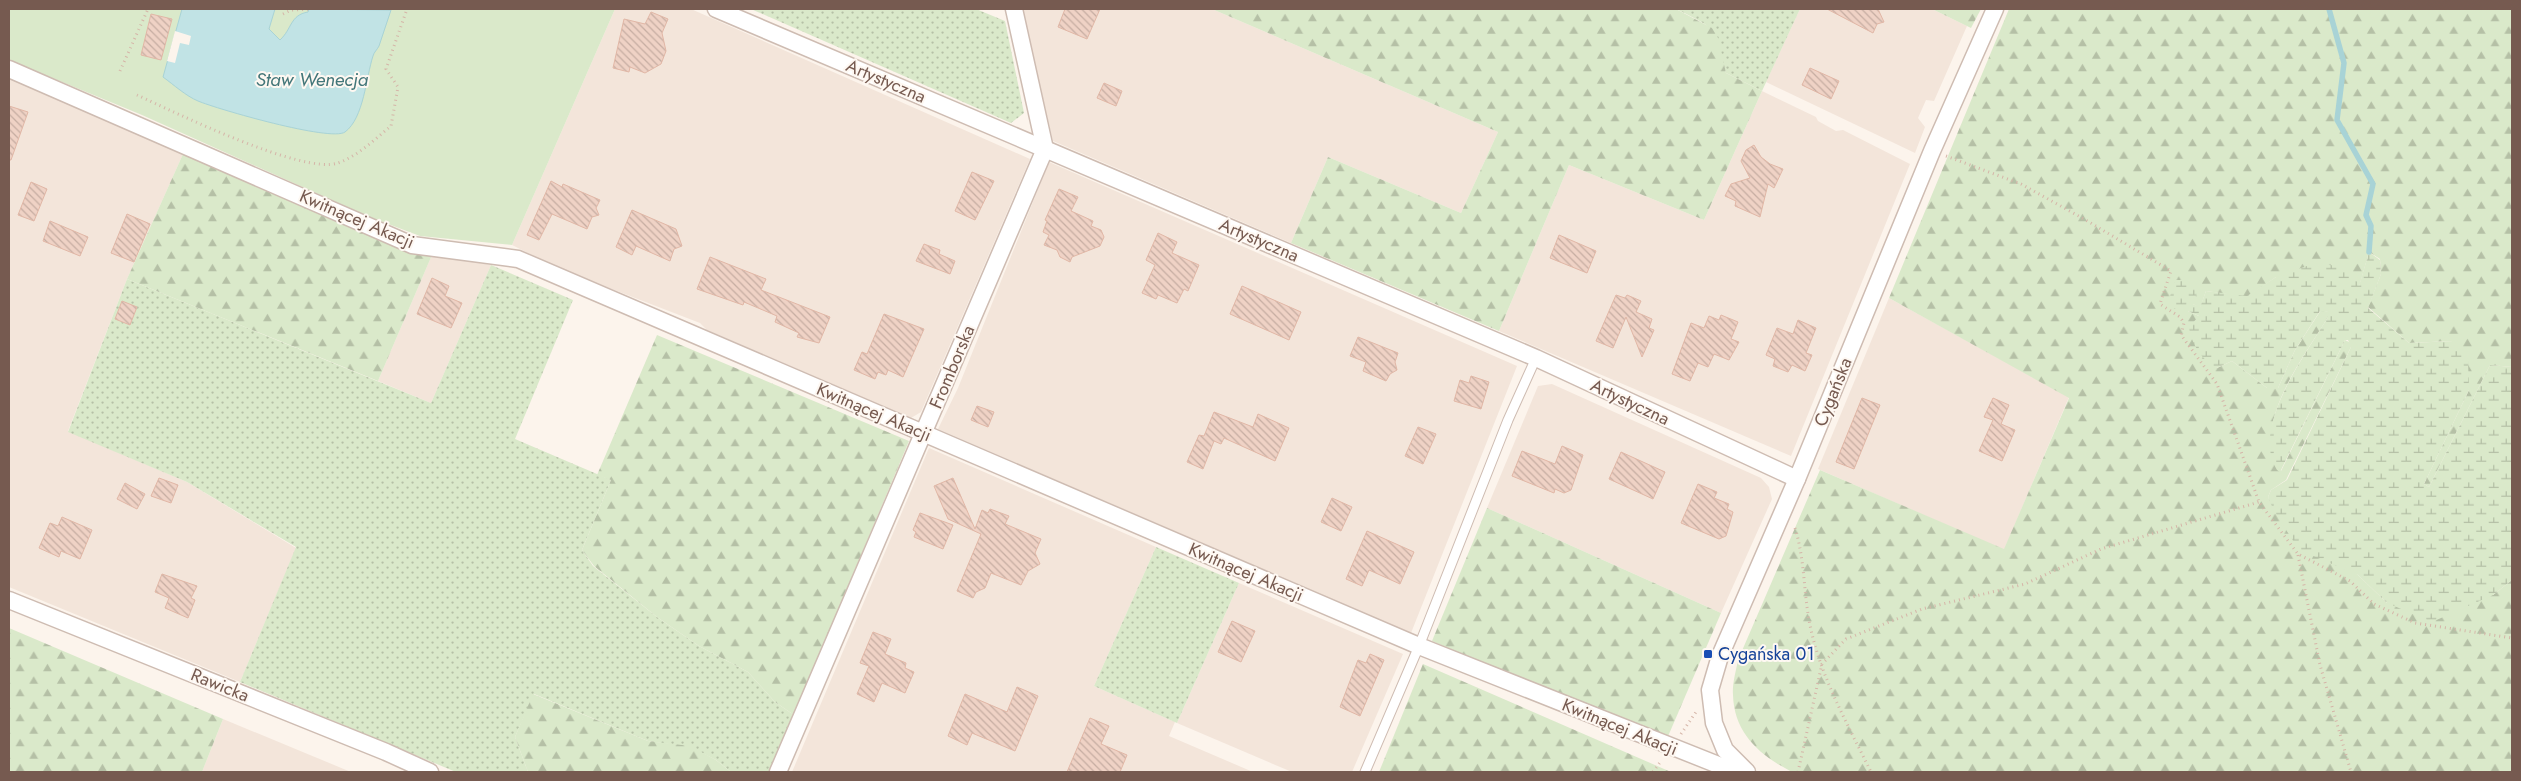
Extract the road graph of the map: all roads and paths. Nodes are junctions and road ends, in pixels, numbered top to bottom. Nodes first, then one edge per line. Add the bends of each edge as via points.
1 (148, 9) edge
2 (310, 9) edge
3 (406, 9) edge
4 (716, 9) edge
5 (1014, 9) edge
6 (1995, 9) edge
7 (283, 14) dead end
8 (9, 69) edge
9 (120, 71) dead end
10 (137, 95) dead end
11 (1045, 148) junction
12 (1932, 151) junction
13 (1536, 358) junction
14 (923, 433) junction
15 (1797, 479) junction
16 (1787, 501) junction
17 (2259, 502) junction
18 (2298, 554) junction
19 (9, 600) edge
20 (2512, 638) edge
21 (1419, 646) junction
22 (1822, 664) junction
23 (430, 772) edge
24 (778, 772) edge
25 (1365, 772) edge
26 (1736, 772) edge
27 (1746, 772) edge
28 (1798, 772) edge
29 (1870, 772) edge
30 (2351, 772) edge

1 - 9 path
2 - 7 path
3 - 10 path via 386,69 398,87 391,126 355,154 336,163 284,156
4 - 11 street, Artystyczna
5 - 11 street
6 - 12 street, Cygańska
8 - 14 street, Kwitnącej Akacji via 412,245 518,259
11 - 13 street, Artystyczna
11 - 14 street, Fromborska
12 - 15 street, Cygańska
12 - 17 path via 2021,184 2171,272 2160,304 2180,317 2184,323 2181,335 2217,384
13 - 15 street, Artystyczna
13 - 21 lane via 1508,420
14 - 21 street, Kwitnącej Akacji
14 - 24 street, Fromborska
15 - 16 street, Cygańska
16 - 22 path via 1802,551 1812,634
16 - 27 street, Cygańska via 1720,656 1710,690 1714,723 1725,750
17 - 18 path
17 - 22 path via 2101,549 2025,584 1922,609 1846,639
18 - 20 path via 2350,581 2374,604 2415,624
18 - 30 path via 2320,665
19 - 23 street, Rawicka
21 - 25 lane
21 - 26 street, Kwitnącej Akacji
22 - 28 path
22 - 29 path

